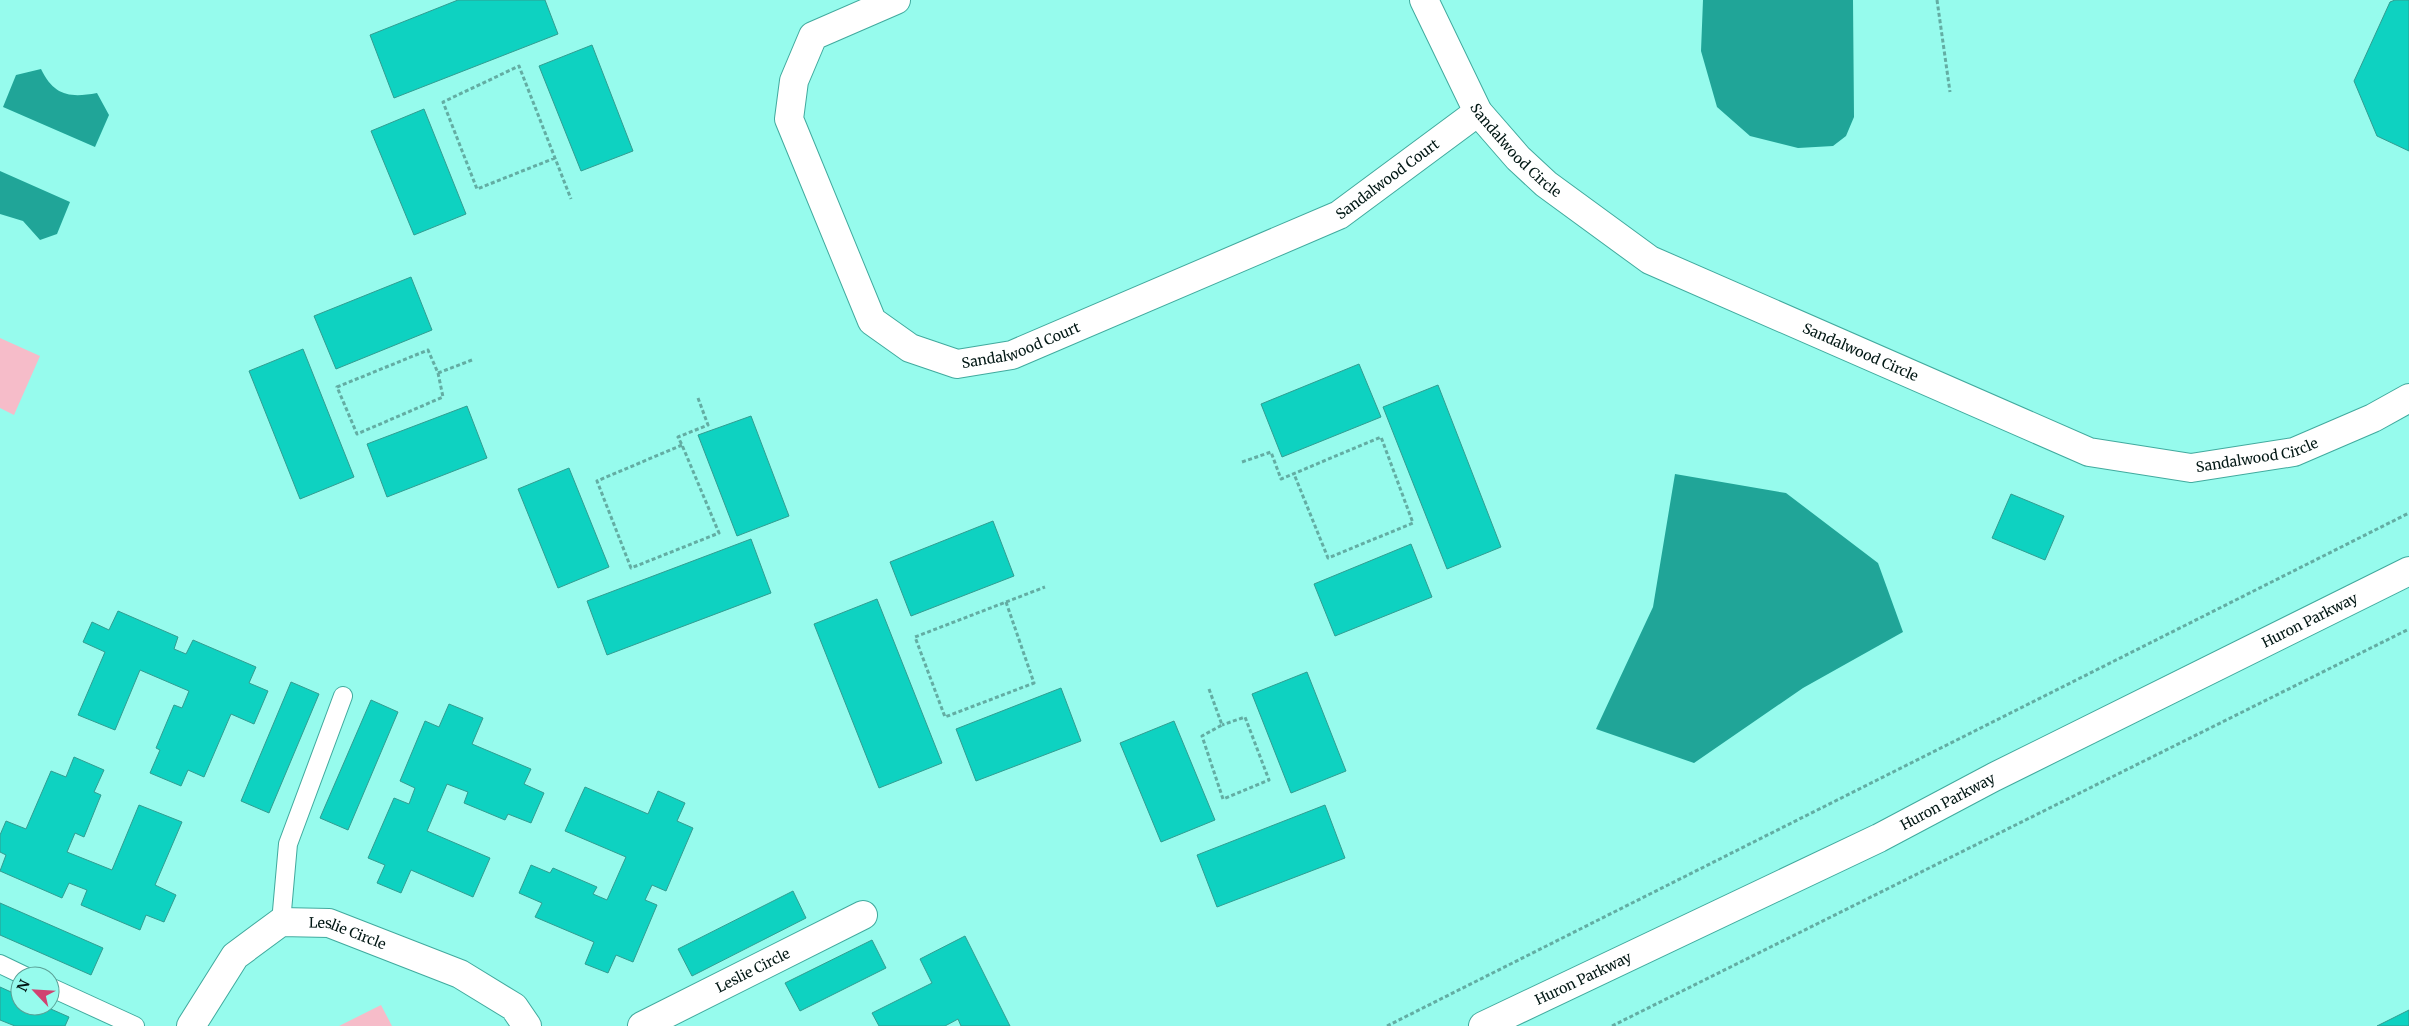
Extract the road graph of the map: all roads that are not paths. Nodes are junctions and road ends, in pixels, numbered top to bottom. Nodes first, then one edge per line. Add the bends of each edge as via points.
1 (1424, 0) edge
2 (889, 1) edge
3 (1478, 112) junction
4 (2409, 398) edge
5 (2409, 571) edge
6 (343, 696) dead end
7 (863, 916) dead end
8 (281, 922) junction
9 (60, 992) edge
10 (135, 1026) edge
11 (191, 1026) edge
12 (527, 1026) edge
13 (642, 1026) edge
14 (1483, 1026) edge

1 - 3 street, Sandalwood Circle
2 - 3 street, Sandalwood Court via 813,36 794,82 789,119 872,322 910,348 957,364 1012,355 1339,215
3 - 4 street, Sandalwood Circle via 1518,158 1546,184 1650,260 2089,452 2190,468 2294,452 2373,418
5 - 14 street, Huron Parkway via 1994,777 1879,838
6 - 8 lane via 288,844
7 - 13 street, Leslie Circle
8 - 11 street via 235,956
8 - 12 street, Leslie Circle via 329,923 460,974 514,1007
9 - 10 lane

